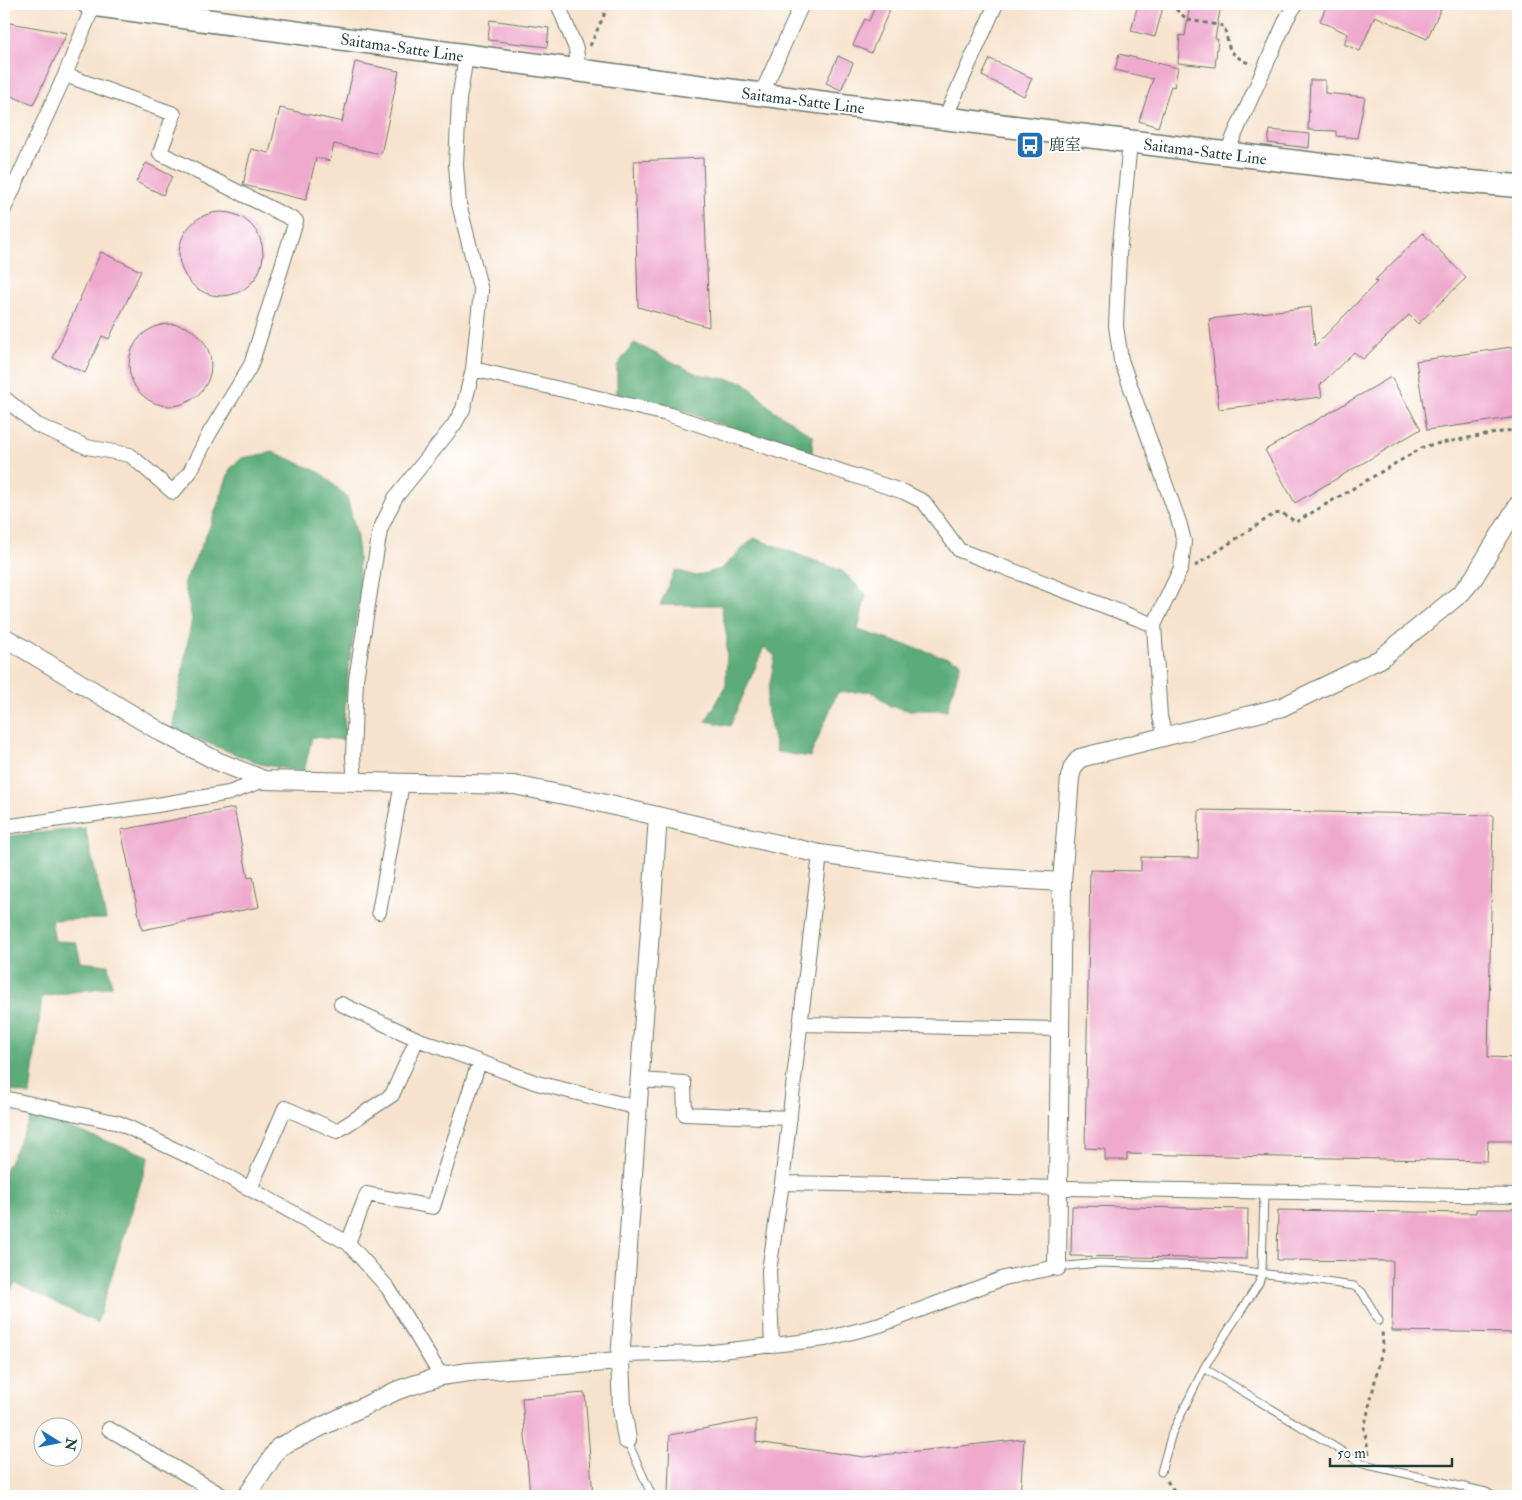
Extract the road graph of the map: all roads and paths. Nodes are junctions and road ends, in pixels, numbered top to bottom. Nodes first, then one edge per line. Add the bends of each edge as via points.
1 (89, 4) edge
2 (94, 4) edge
3 (558, 4) edge
4 (609, 4) edge
5 (802, 4) edge
6 (996, 4) edge
7 (1170, 4) edge
8 (1296, 4) edge
9 (132, 7) edge
10 (466, 57) junction
11 (1265, 68) junction
12 (579, 72) junction
13 (65, 75) junction
14 (761, 96) junction
15 (944, 120) junction
16 (1130, 142) junction
17 (1226, 154) junction
18 (1518, 186) edge
19 (4, 209) edge
20 (472, 369) junction
21 (4, 398) edge
22 (1518, 429) edge
23 (1518, 505) edge
24 (1181, 568) junction
25 (1154, 625) junction
26 (4, 637) edge
27 (1165, 735) junction
28 (264, 780) junction
29 (355, 782) junction
30 (402, 783) junction
31 (658, 816) junction
32 (4, 826) edge
33 (820, 854) junction
34 (1062, 882) junction
35 (379, 912) dead end
36 (341, 1004) dead end
37 (800, 1024) junction
38 (1060, 1029) junction
39 (417, 1039) junction
40 (478, 1062) junction
41 (640, 1080) junction
42 (4, 1098) edge
43 (638, 1108) junction
44 (790, 1118) junction
45 (782, 1183) junction
46 (1058, 1187) junction
47 (250, 1189) junction
48 (1264, 1191) junction
49 (1518, 1196) edge
50 (348, 1243) junction
51 (1057, 1267) junction
52 (1262, 1272) junction
53 (1379, 1320) joint
54 (772, 1346) junction
55 (621, 1358) junction
56 (1204, 1368) junction
57 (442, 1376) junction
58 (109, 1429) dead end
59 (627, 1440) joint
60 (1373, 1466) junction
61 (1161, 1472) joint
62 (223, 1496) edge
63 (247, 1496) edge
64 (652, 1496) edge
65 (1178, 1496) edge
66 (1493, 1496) edge

1 - 2 main road, Saitama-Satte Line
2 - 9 main road, Saitama-Satte Line
2 - 13 street
3 - 12 street via 576,49
4 - 12 path
5 - 14 street
6 - 15 street
7 - 11 path via 1188,20 1224,26 1230,51 1243,61
8 - 11 street
9 - 10 main road, Saitama-Satte Line
10 - 12 main road, Saitama-Satte Line
10 - 20 street via 459,99 456,165 459,204 481,291
11 - 17 street
12 - 14 main road, Saitama-Satte Line
13 - 19 street
13 - 21 street via 174,114 160,154 296,220 251,365 190,472 173,492 130,454 88,447 37,425
14 - 15 main road, Saitama-Satte Line
15 - 16 main road, Saitama-Satte Line
16 - 17 main road, Saitama-Satte Line
16 - 24 street via 1118,264 1116,326 1121,360 1180,525 1184,542
17 - 18 main road, Saitama-Satte Line
20 - 25 street via 667,414 904,492 924,502 959,550
20 - 29 street via 463,409 454,425 395,498 380,530 356,679
22 - 24 path via 1425,446 1296,522 1282,513 1274,514 1189,570
23 - 27 street via 1461,594 1380,659 1282,707
24 - 25 street
25 - 27 street via 1160,717
26 - 28 street via 161,732 217,761
27 - 34 street via 1080,758 1073,767
28 - 29 street
28 - 32 street via 228,793
29 - 30 street
30 - 31 street via 514,785
30 - 35 street
31 - 33 street
31 - 41 street
33 - 34 street via 978,877
33 - 37 street
34 - 38 street
36 - 39 street
37 - 38 street
37 - 44 street
38 - 46 street
39 - 40 street
39 - 47 street via 392,1095 336,1131 285,1108
40 - 43 street via 537,1083
40 - 50 street via 433,1207 367,1194
41 - 43 street
41 - 44 street via 684,1083 685,1114
42 - 47 street via 119,1123
43 - 55 street
44 - 45 street
45 - 46 street
45 - 54 street via 769,1271
46 - 48 street
46 - 51 street
47 - 50 street
48 - 49 street
48 - 52 lane
50 - 57 street via 388,1288
51 - 52 lane via 1098,1263 1210,1266
51 - 54 street via 1004,1278 880,1325 826,1339
52 - 53 lane via 1354,1286 1362,1292
52 - 56 lane via 1259,1283
53 - 60 path via 1383,1346 1364,1429
54 - 55 street
55 - 57 street
55 - 59 street via 622,1408
56 - 60 lane via 1363,1464
56 - 61 lane via 1172,1432
57 - 63 street via 398,1390 279,1447
58 - 62 street
59 - 64 lane
60 - 66 lane
61 - 65 path

